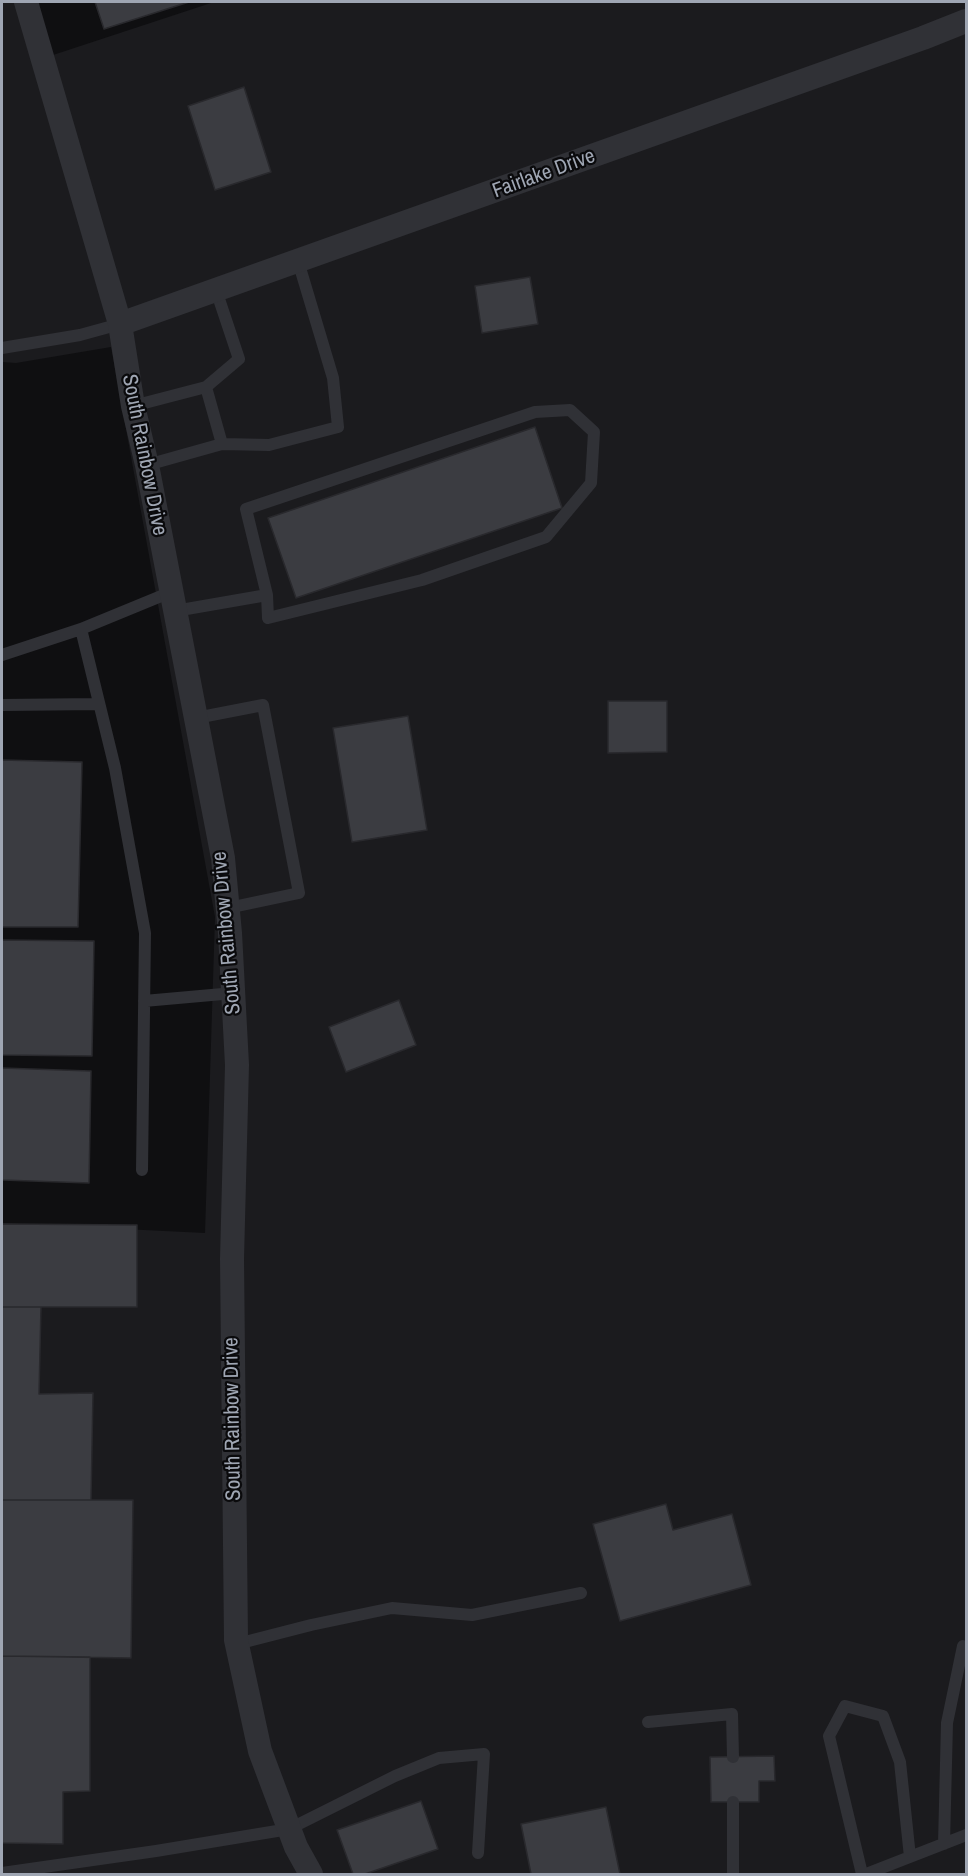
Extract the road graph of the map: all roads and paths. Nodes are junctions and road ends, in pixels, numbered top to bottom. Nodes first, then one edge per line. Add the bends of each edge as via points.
1 (26, 2) edge
2 (966, 21) edge
3 (298, 261) junction
4 (216, 290) junction
5 (120, 324) junction
6 (2, 348) edge
7 (206, 387) junction
8 (133, 406) junction
9 (222, 444) junction
10 (147, 465) junction
11 (267, 595) junction
12 (173, 601) junction
13 (81, 629) junction
14 (2, 655) edge
15 (99, 704) junction
16 (2, 705) edge
17 (196, 718) junction
18 (228, 908) junction
19 (234, 993) junction
20 (144, 1001) junction
21 (142, 1170) dead end
22 (581, 1593) dead end
23 (237, 1644) junction
24 (963, 1646) dead end
25 (648, 1722) dead end
26 (733, 1757) dead end
27 (733, 1802) dead end
28 (289, 1828) junction
29 (966, 1835) edge
30 (944, 1844) junction
31 (478, 1853) dead end
32 (910, 1857) junction
33 (2, 1873) edge
34 (311, 1875) edge
35 (733, 1875) edge
36 (864, 1875) edge

1 - 5 street, South Rainbow Drive
2 - 3 street, Fairlake Drive
3 - 4 street, Fairlake Drive
3 - 9 lane via 333,378 338,427 269,445
4 - 5 street, Fairlake Drive
4 - 7 lane via 239,359
5 - 6 lane
5 - 8 street, South Rainbow Drive
7 - 8 lane
7 - 9 lane
8 - 10 street, South Rainbow Drive
9 - 10 lane
10 - 12 street, South Rainbow Drive
11 - 11 lane via 246,509 535,412 570,410 594,432 591,483 546,537 422,580 268,618
11 - 12 lane
12 - 13 lane
12 - 17 street, South Rainbow Drive
13 - 14 lane
13 - 15 lane
15 - 16 lane
15 - 20 lane via 115,768 145,933
17 - 18 street, South Rainbow Drive via 223,858
17 - 18 lane via 263,705 300,893
18 - 19 street, South Rainbow Drive
19 - 20 lane
19 - 23 street, South Rainbow Drive via 237,1065 231,1259
20 - 21 lane
22 - 23 lane via 472,1615 392,1608
23 - 28 street, South Rainbow Drive via 260,1751
24 - 30 lane via 948,1723
25 - 26 lane via 732,1714
27 - 35 lane
28 - 31 lane via 439,1758 484,1754
28 - 33 lane
28 - 34 street, South Rainbow Drive
29 - 30 lane
30 - 32 lane
32 - 36 lane
32 - 36 lane via 900,1762 883,1716 845,1706 829,1737

